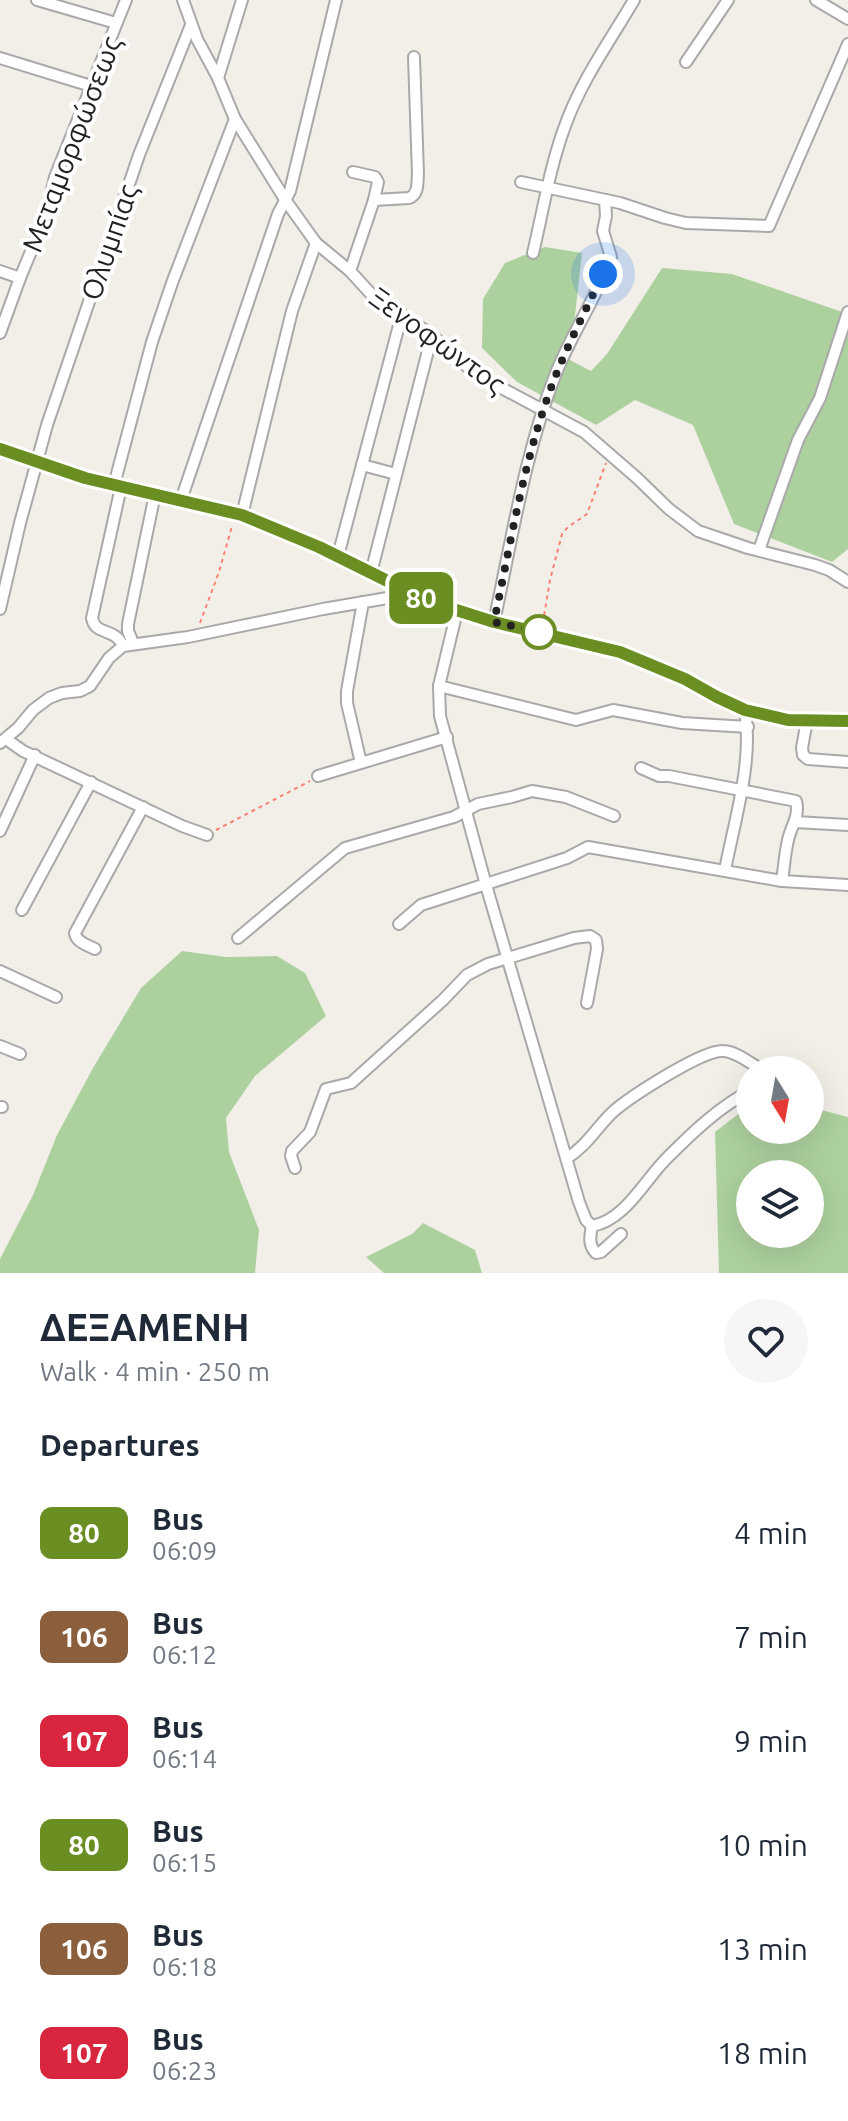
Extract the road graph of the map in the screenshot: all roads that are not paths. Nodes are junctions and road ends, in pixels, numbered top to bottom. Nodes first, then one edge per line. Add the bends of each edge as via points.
1 (37, 0) edge
2 (126, 0) edge
3 (183, 0) edge
4 (242, 0) edge
5 (336, 0) edge
6 (634, 0) edge
7 (728, 0) edge
8 (816, 0) edge
9 (848, 19) edge
10 (116, 23) junction
11 (191, 25) junction
12 (848, 44) edge
13 (414, 57) dead end
14 (0, 58) edge
15 (686, 62) dead end
16 (218, 78) junction
17 (91, 86) junction
18 (235, 119) junction
19 (353, 172) dead end
20 (521, 182) dead end
21 (549, 189) junction
22 (374, 200) junction
23 (605, 200) junction
24 (286, 201) junction
25 (316, 243) junction
26 (533, 253) dead end
27 (0, 271) edge
28 (350, 271) junction
29 (20, 278) junction
30 (848, 312) edge
31 (402, 314) junction
32 (0, 333) edge
33 (432, 335) junction
34 (543, 410) junction
35 (0, 449) edge
36 (36, 462) junction
37 (362, 465) junction
38 (396, 474) junction
39 (118, 486) junction
40 (155, 494) junction
41 (181, 500) junction
42 (238, 514) junction
43 (759, 550) junction
44 (338, 556) junction
45 (371, 573) junction
46 (848, 582) edge
47 (411, 594) junction
48 (363, 602) junction
49 (0, 609) edge
50 (457, 611) junction
51 (494, 622) junction
52 (128, 645) junction
53 (439, 686) junction
54 (745, 710) junction
55 (807, 720) junction
56 (848, 721) edge
57 (748, 727) junction
58 (447, 737) junction
59 (3, 741) edge
60 (35, 755) junction
61 (848, 762) edge
62 (361, 763) junction
63 (641, 768) dead end
64 (318, 776) road end
65 (91, 782) junction
66 (741, 790) junction
67 (143, 807) junction
68 (466, 810) junction
69 (614, 816) dead end
70 (795, 822) junction
71 (848, 825) edge
72 (0, 831) edge
73 (207, 835) road end
74 (725, 870) junction
75 (782, 881) junction
76 (486, 885) junction
77 (848, 885) edge
78 (22, 910) dead end
79 (399, 924) dead end
80 (238, 938) dead end
81 (95, 949) dead end
82 (508, 957) junction
83 (0, 971) edge
84 (56, 997) dead end
85 (587, 1003) dead end
86 (0, 1046) edge
87 (20, 1054) dead end
88 (736, 1056) edge
89 (736, 1098) edge
90 (567, 1158) junction
91 (295, 1168) dead end
92 (592, 1226) junction
93 (621, 1234) dead end

1 - 10 street
2 - 10 street, Μεταμορφώσεως
3 - 11 street, Ξενοφώντος
4 - 16 street
5 - 24 street
6 - 21 street via 565,124
7 - 15 street
8 - 9 street
10 - 17 street, Μεταμορφώσεως
11 - 16 street, Ξενοφώντος
11 - 36 street, Ολυμπίας via 134,169
12 - 23 street via 769,226 686,223
13 - 22 street via 416,191 409,198
14 - 17 street
16 - 18 street, Ξενοφώντος
17 - 29 street, Μεταμορφώσεως
18 - 24 street, Ξενοφώντος
18 - 39 street via 152,342
19 - 22 street via 377,179
20 - 21 street
21 - 23 street
21 - 26 street
22 - 28 street
23 - 34 street via 603,231 611,257
24 - 25 street, Ξενοφώντος
24 - 41 street
25 - 28 street, Ξενοφώντος
25 - 42 street via 292,311
27 - 29 street
28 - 31 street, Ξενοφώντος via 372,295
29 - 32 street, Μεταμορφώσεως
30 - 43 street
31 - 33 street, Ξενοφώντος
31 - 37 street
33 - 34 street, Ξενοφώντος via 481,377
33 - 38 street
34 - 43 street, Ξενοφώντος via 584,432 685,523
34 - 51 street
35 - 36 street
36 - 39 street
36 - 49 street, Ολυμπίας
37 - 38 street
37 - 44 street
38 - 45 street
39 - 40 street
39 - 52 street via 92,624
40 - 41 street
40 - 52 street
41 - 42 street
42 - 44 street
43 - 46 street, Ξενοφώντος via 829,570
44 - 45 street
45 - 47 street
47 - 48 street
47 - 50 street
48 - 52 street
48 - 62 street via 347,691
50 - 51 street
50 - 53 street
51 - 54 street via 620,652
52 - 59 street via 109,658 90,686 49,698
53 - 57 street via 576,720 613,710 682,723
53 - 58 street
54 - 55 street
54 - 57 street
55 - 56 street
55 - 61 street via 803,755
57 - 66 street
58 - 62 street
58 - 68 street
59 - 60 street
60 - 65 street
60 - 72 street
62 - 64 street
63 - 66 street
65 - 67 street
65 - 78 street
66 - 70 street via 796,801
66 - 74 street
67 - 73 street
67 - 81 street via 75,933
68 - 69 street via 532,791 566,797
68 - 76 street
68 - 80 street via 345,848
70 - 71 street
70 - 75 street
74 - 75 street
74 - 76 street via 588,847
75 - 77 street
76 - 79 street via 421,905
76 - 82 street
82 - 85 street via 590,936 597,949
82 - 90 street
82 - 91 street via 467,975 351,1083 326,1089 310,1132 292,1151
83 - 84 street
86 - 87 street
88 - 90 street via 711,1053 676,1070 615,1111
89 - 92 street via 665,1159 614,1217
90 - 92 street
92 - 93 street via 596,1253

